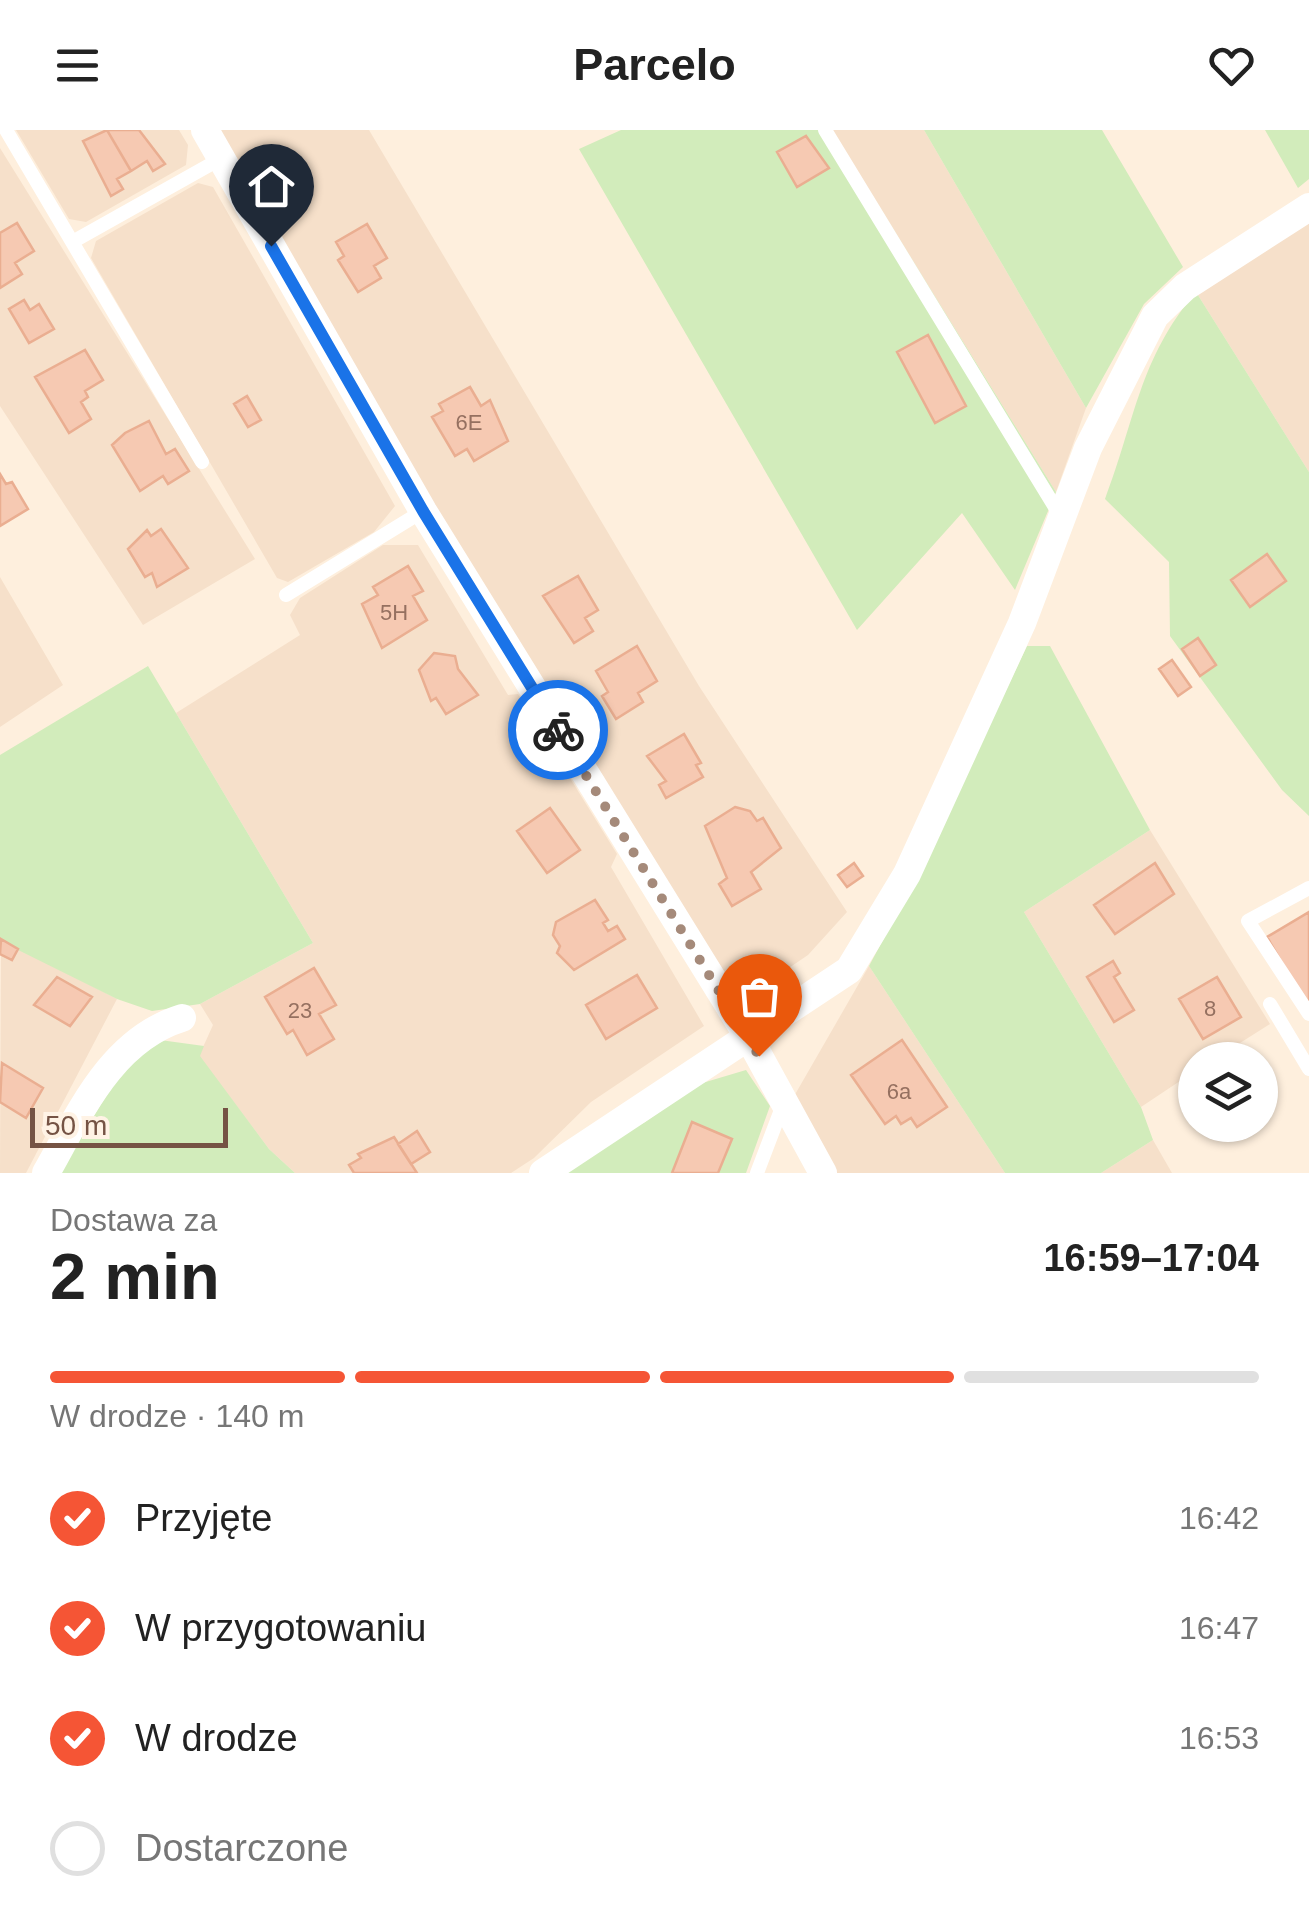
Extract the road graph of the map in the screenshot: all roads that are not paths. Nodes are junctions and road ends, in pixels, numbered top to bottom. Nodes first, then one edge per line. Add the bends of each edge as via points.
1 (6, 130) edge
2 (205, 130) edge
3 (825, 130) edge
4 (222, 158) junction
5 (1309, 207) edge
6 (74, 241) junction
7 (202, 462) dead end
8 (423, 511) junction
9 (1062, 518) junction
10 (286, 595) dead end
11 (1309, 888) edge
12 (1270, 1004) dead end
13 (1309, 1014) edge
14 (182, 1018) dead end
15 (749, 1038) junction
16 (1309, 1069) edge
17 (784, 1101) junction
18 (46, 1173) edge
19 (543, 1173) edge
20 (757, 1173) edge
21 (823, 1173) edge

1 - 6 lane
2 - 4 street
3 - 9 lane
4 - 6 lane
4 - 8 street
5 - 9 street via 1185,287 1155,316 1088,448
6 - 7 lane
8 - 10 lane
8 - 15 street
9 - 15 street via 990,694 877,925 849,970
11 - 13 lane via 1248,920
12 - 16 lane
14 - 18 street via 122,1052
15 - 17 street
15 - 19 street
17 - 20 lane
17 - 21 street

